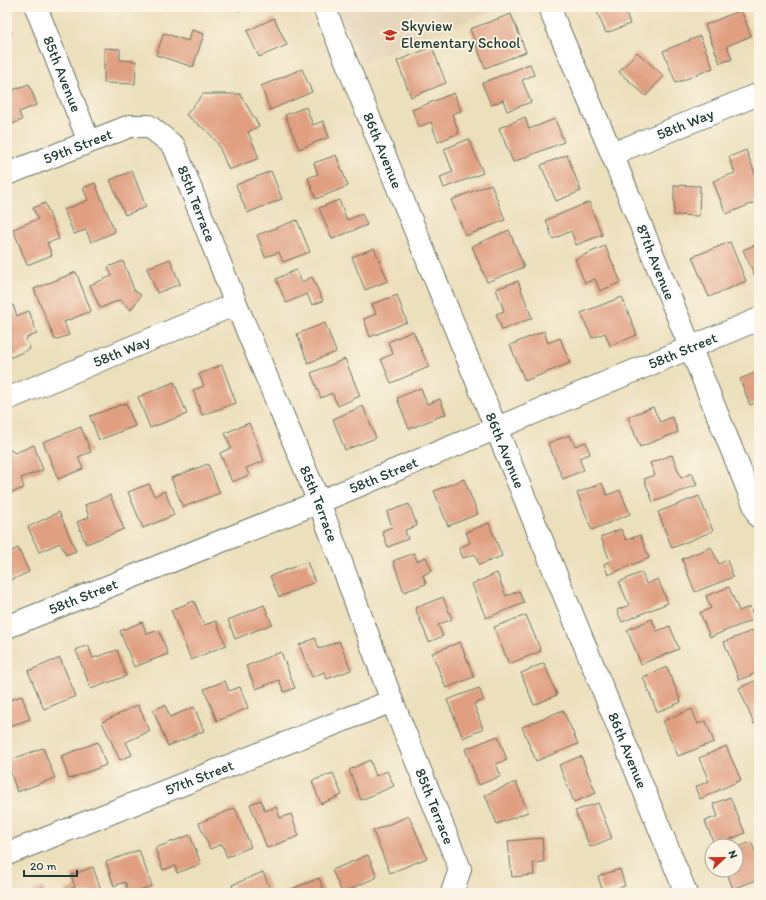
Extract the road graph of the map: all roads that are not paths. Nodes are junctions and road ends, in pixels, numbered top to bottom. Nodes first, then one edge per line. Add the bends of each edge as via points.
1 (36, 7) edge
2 (324, 7) edge
3 (552, 7) edge
4 (759, 94) edge
5 (149, 126) joint
6 (89, 142) junction
7 (612, 154) junction
8 (7, 174) edge
9 (236, 304) junction
10 (759, 319) edge
11 (690, 347) junction
12 (7, 399) edge
13 (496, 429) junction
14 (319, 502) junction
15 (759, 517) edge
16 (7, 627) edge
17 (392, 701) junction
18 (7, 854) edge
19 (452, 893) edge
20 (686, 893) edge

1 - 6 street, 85th Avenue
2 - 13 street, 86th Avenue
3 - 7 street, 87th Avenue via 553,17
4 - 7 street, 58th Way
5 - 6 street, 59th Street via 130,126
5 - 9 street, 85th Terrace via 174,146
6 - 8 street, 59th Street
7 - 11 street, 87th Avenue
9 - 12 street, 58th Way
9 - 14 street, 85th Terrace
10 - 11 street, 58th Street
11 - 13 street, 58th Street
11 - 15 street, 87th Avenue
13 - 14 street, 58th Street
13 - 20 street, 86th Avenue
14 - 16 street, 58th Street
14 - 17 street, 85th Terrace
17 - 18 street, 57th Street
17 - 19 street, 85th Terrace via 460,868

